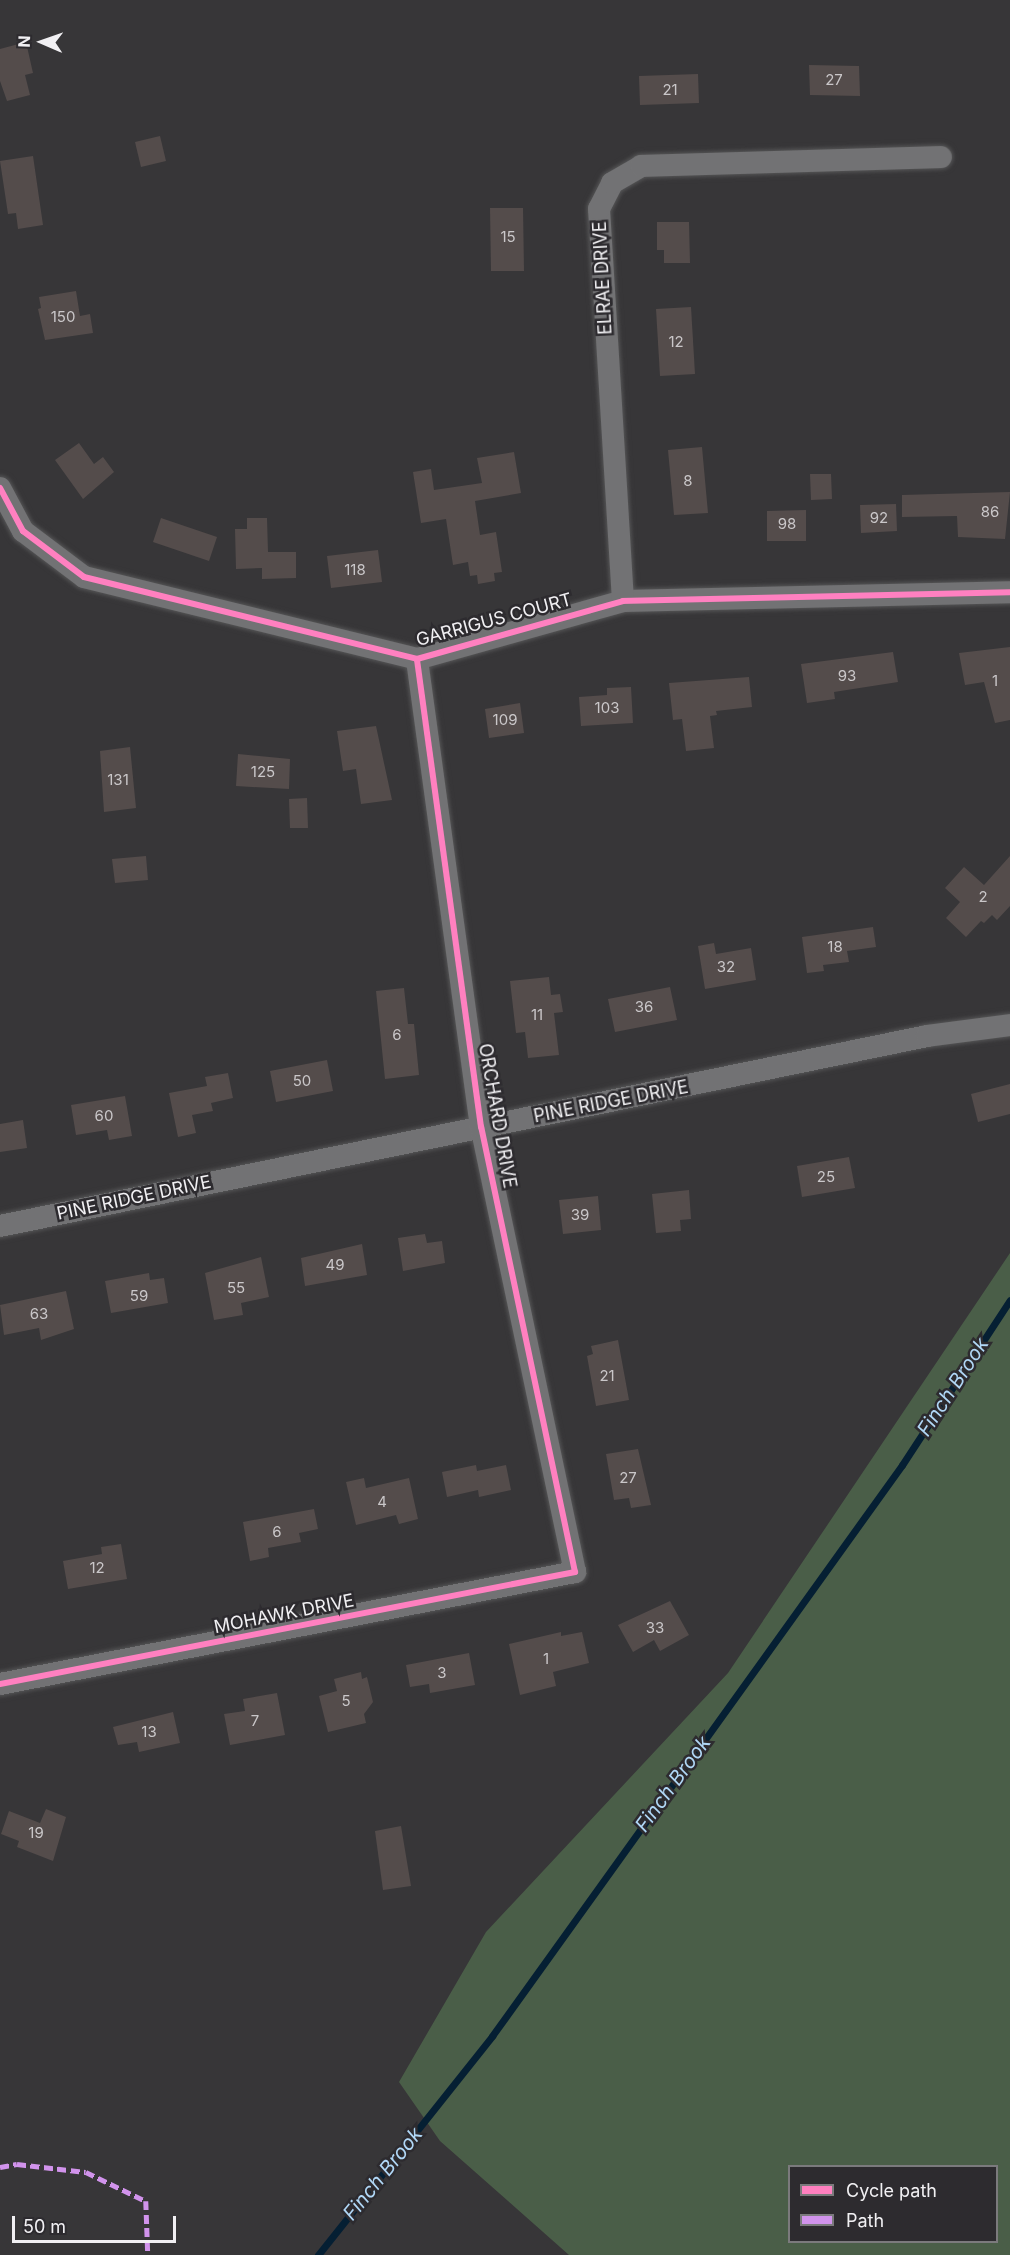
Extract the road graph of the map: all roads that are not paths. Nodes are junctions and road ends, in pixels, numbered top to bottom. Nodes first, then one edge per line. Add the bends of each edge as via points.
1 (941, 157) dead end
2 (0, 488) edge
3 (1010, 592) edge
4 (623, 601) junction
5 (417, 659) junction
6 (1010, 1025) edge
7 (481, 1128) junction
8 (0, 1226) edge
9 (575, 1572) joint
10 (0, 1684) edge

1 - 4 street, ELRAE DRIVE via 641,166 612,183 599,209
2 - 5 street, GARRIGUS COURT via 23,531 84,577
3 - 4 street, GARRIGUS COURT
4 - 5 street, GARRIGUS COURT
5 - 7 street, ORCHARD DRIVE
6 - 7 street, PINE RIDGE DRIVE via 927,1036
7 - 8 street, PINE RIDGE DRIVE
7 - 9 street, ORCHARD DRIVE
9 - 10 street, MOHAWK DRIVE

